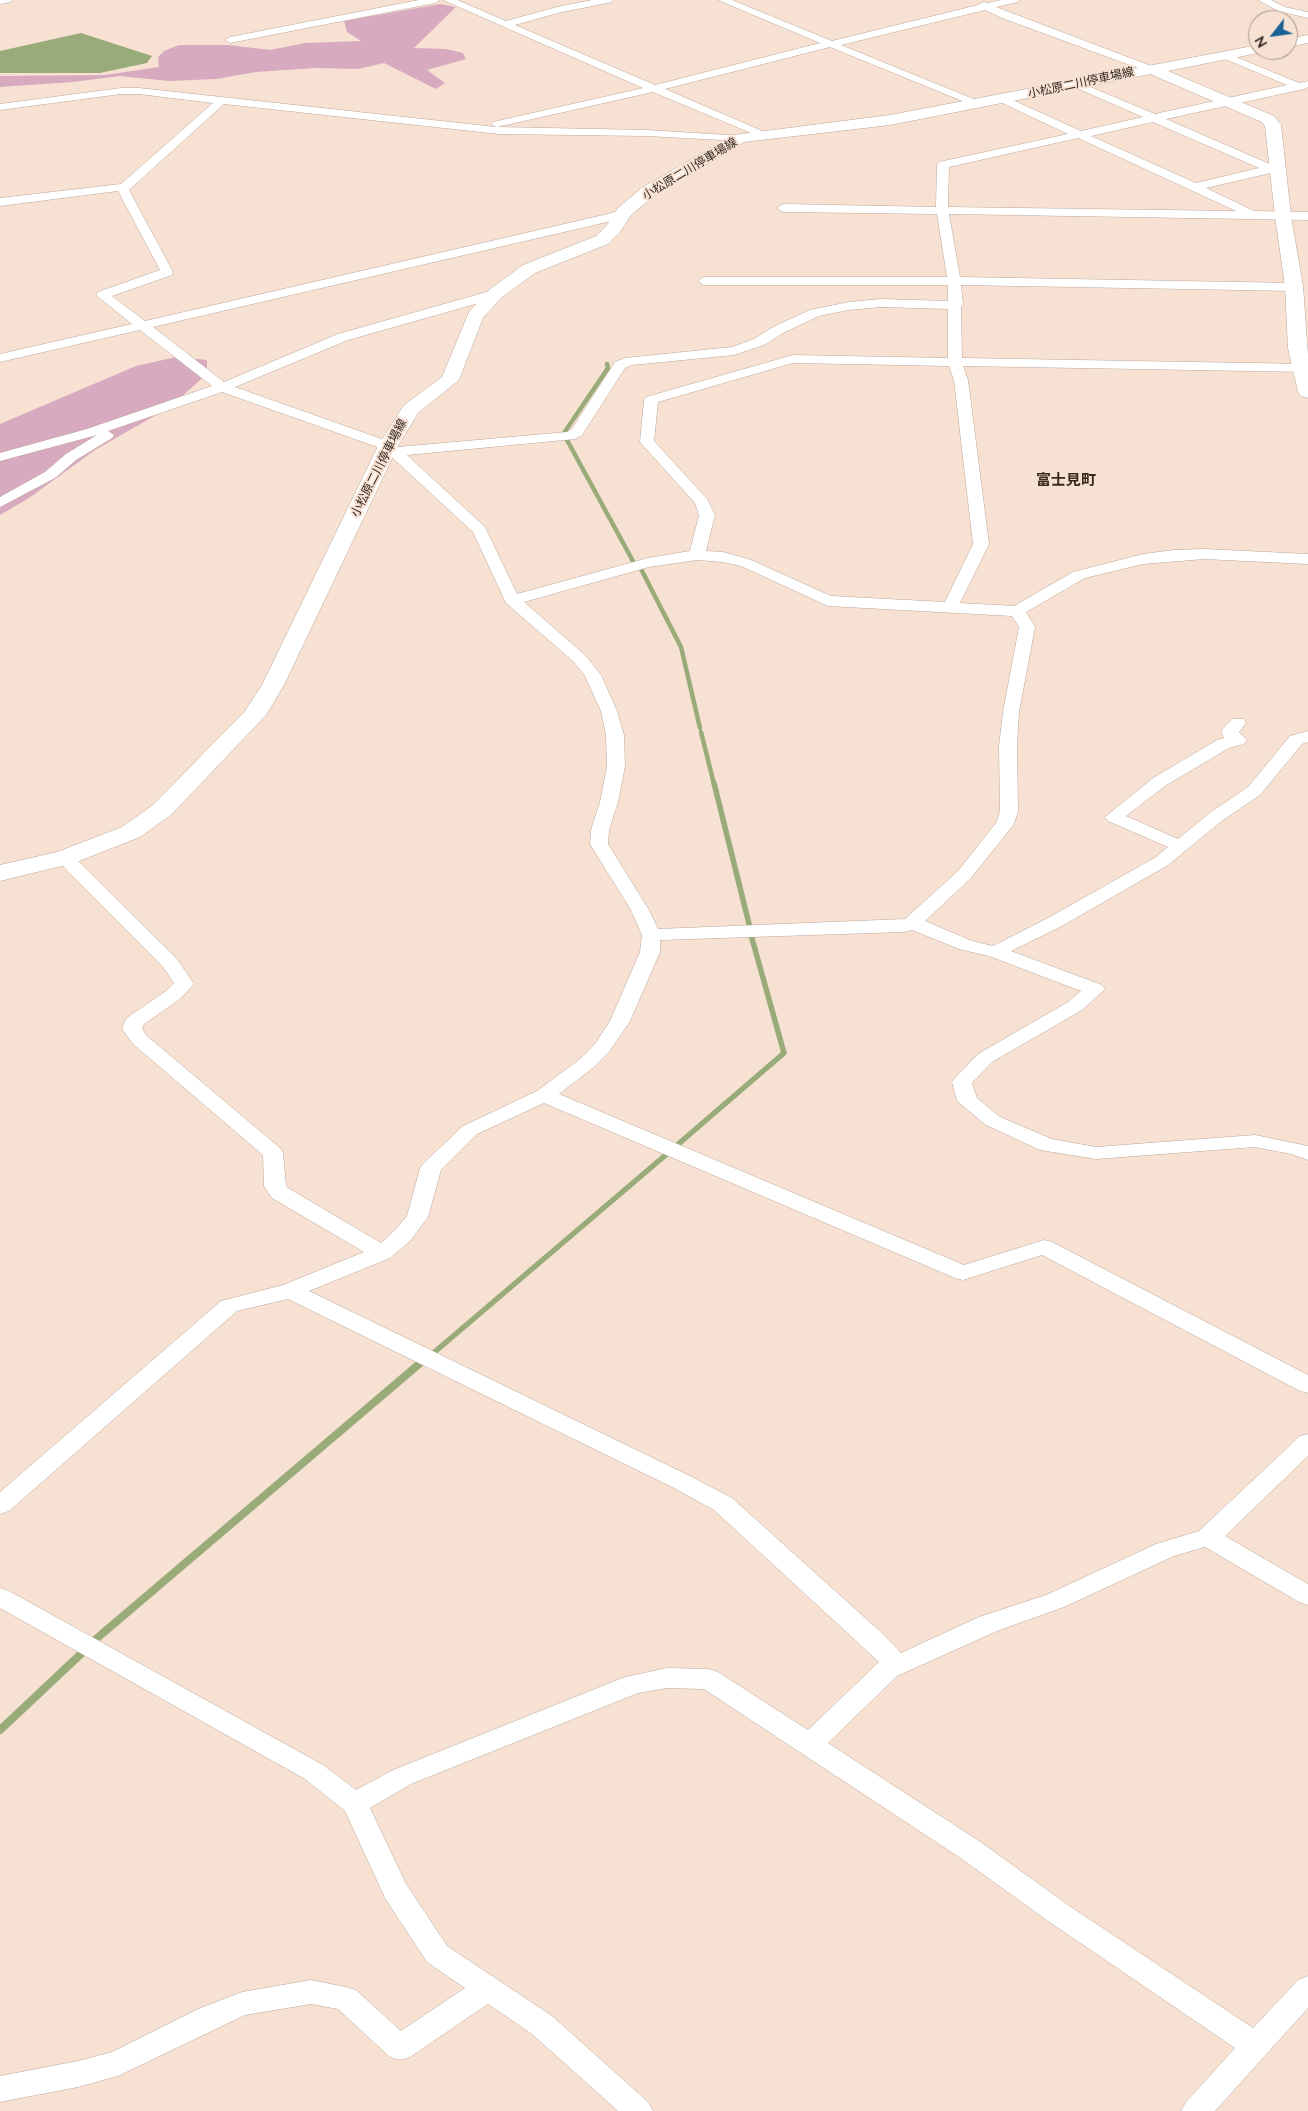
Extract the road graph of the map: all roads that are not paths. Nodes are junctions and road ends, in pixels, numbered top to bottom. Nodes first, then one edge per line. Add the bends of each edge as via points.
1 (0, 0) edge
2 (8, 0) edge
3 (435, 0) edge
4 (448, 0) edge
5 (608, 0) edge
6 (723, 0) edge
7 (969, 0) edge
8 (1014, 0) edge
9 (1263, 0) edge
10 (987, 7) junction
11 (1308, 14) edge
12 (506, 24) junction
13 (230, 40) dead end
14 (832, 44) junction
15 (1248, 51) edge
16 (1224, 55) junction
17 (1150, 69) junction
18 (1076, 84) junction
19 (1305, 87) edge
20 (656, 88) junction
21 (1002, 99) junction
22 (221, 101) junction
23 (1228, 102) junction
24 (977, 104) junction
25 (0, 107) edge
26 (1156, 118) junction
27 (476, 129) junction
28 (763, 135) junction
29 (1083, 135) junction
30 (740, 138) junction
31 (1274, 168) junction
32 (125, 187) junction
33 (1196, 187) junction
34 (0, 202) edge
35 (782, 208) dead end
36 (942, 210) junction
37 (624, 212) junction
38 (1253, 215) junction
39 (1283, 216) junction
40 (1308, 216) edge
41 (704, 281) dead end
42 (954, 281) junction
43 (1299, 287) edge
44 (495, 294) junction
45 (956, 305) junction
46 (141, 326) junction
47 (0, 358) edge
48 (955, 362) junction
49 (1305, 368) edge
50 (222, 387) junction
51 (1308, 392) edge
52 (158, 409) junction
53 (391, 449) junction
54 (0, 456) edge
55 (0, 503) edge
56 (697, 555) junction
57 (1308, 559) edge
58 (512, 600) junction
59 (950, 608) junction
60 (1017, 611) junction
61 (1238, 723) dead end
62 (1308, 736) edge
63 (1180, 846) junction
64 (65, 858) junction
65 (0, 873) edge
66 (912, 923) junction
67 (651, 935) junction
68 (995, 952) junction
69 (544, 1094) junction
70 (1308, 1154) edge
71 (382, 1253) junction
72 (290, 1291) junction
73 (1308, 1385) edge
74 (1308, 1442) edge
75 (0, 1505) edge
76 (1208, 1537) junction
77 (0, 1596) edge
78 (1308, 1596) edge
79 (897, 1665) junction
80 (809, 1745) junction
81 (356, 1804) junction
82 (1308, 1988) edge
83 (487, 1989) junction
84 (1255, 2045) junction
85 (0, 2089) edge
86 (638, 2111) edge
87 (1196, 2111) edge

1 - 2 street
3 - 13 street
4 - 12 street
5 - 12 street
6 - 14 street
7 - 10 street
8 - 10 street
9 - 11 street via 1282,10
10 - 14 street
10 - 17 street
12 - 20 street
14 - 20 street
14 - 24 street
15 - 16 main road, 小松原二川停車場線
16 - 17 main road, 小松原二川停車場線
16 - 19 street
17 - 18 main road, 小松原二川停車場線
17 - 23 main road
18 - 21 main road, 小松原二川停車場線
18 - 26 street
19 - 23 street
20 - 27 street
20 - 28 street
21 - 24 main road, 小松原二川停車場線
21 - 29 street
22 - 25 street via 121,91
22 - 27 street
22 - 32 street
23 - 26 street
23 - 31 main road via 1268,118 1273,125
24 - 28 main road, 小松原二川停車場線 via 890,120
26 - 29 street
26 - 31 street
27 - 30 street
28 - 30 main road, 小松原二川停車場線
29 - 33 street
29 - 36 street via 944,164
30 - 37 main road, 小松原二川停車場線 via 649,191
31 - 33 street
31 - 39 main road
32 - 34 street
32 - 46 street via 123,193 167,272 103,295
33 - 38 street
35 - 36 street
36 - 38 street
36 - 42 street
37 - 44 main road, 小松原二川停車場線 via 602,240 529,268
37 - 46 street
38 - 39 street
39 - 40 street
39 - 43 main road
41 - 42 street
42 - 43 street
42 - 45 street
43 - 49 main road via 1297,348
44 - 50 street via 344,337
44 - 53 main road, 小松原二川停車場線 via 475,316 450,380 411,409
45 - 48 street
45 - 53 street via 881,303 848,306 815,313 760,342 734,351 630,361 620,365 577,432 570,436
46 - 47 street
46 - 50 street
48 - 49 street
48 - 56 street via 793,359 651,400 647,442 702,502 708,515
48 - 59 street via 961,380 981,544
49 - 51 main road
50 - 52 street
50 - 53 street
52 - 54 street via 92,432
52 - 55 street via 145,420 99,439 50,475
53 - 58 street via 480,530
53 - 64 main road, 小松原二川停車場線 via 273,685 254,716 162,810 131,832
56 - 58 street via 648,563
56 - 59 street via 723,557 746,564 828,601
57 - 60 street via 1204,554 1143,559 1079,575
58 - 67 street via 580,659 593,675 609,711 616,735 616,766 599,844 640,910
59 - 60 street
60 - 66 street via 1027,627 1011,712 1009,812 1005,824 964,875
61 - 63 street via 1230,731 1231,736 1238,740 1223,744 1159,782 1114,817
62 - 63 street via 1296,740 1254,790
63 - 68 street via 1162,861
64 - 65 main road, 小松原二川停車場線
64 - 71 street via 170,963 184,984 173,996 135,1021 132,1030 140,1040 273,1153 275,1186 280,1193
66 - 67 street via 904,926
66 - 68 street via 966,945
67 - 69 street via 650,952 620,1021 602,1048
68 - 70 street via 1095,989 1075,1006 985,1058 962,1082 967,1101 993,1120 1047,1145 1096,1153 1255,1141
69 - 71 street via 470,1130 431,1168 417,1217
69 - 73 street via 963,1273 1044,1248
71 - 72 street
72 - 75 street via 229,1306
72 - 79 street via 723,1504
74 - 76 street
76 - 78 street
76 - 79 street via 1165,1550 1055,1602 988,1624
77 - 81 street via 314,1772
79 - 80 street via 888,1669
80 - 81 street via 709,1679 667,1678 634,1684 402,1777
80 - 84 street via 972,1851 1058,1913
81 - 83 street via 395,1890 438,1954
82 - 84 street
83 - 85 street via 400,2048 346,1999 311,1992 242,2004 118,2063
83 - 86 street via 542,2026
84 - 87 street

